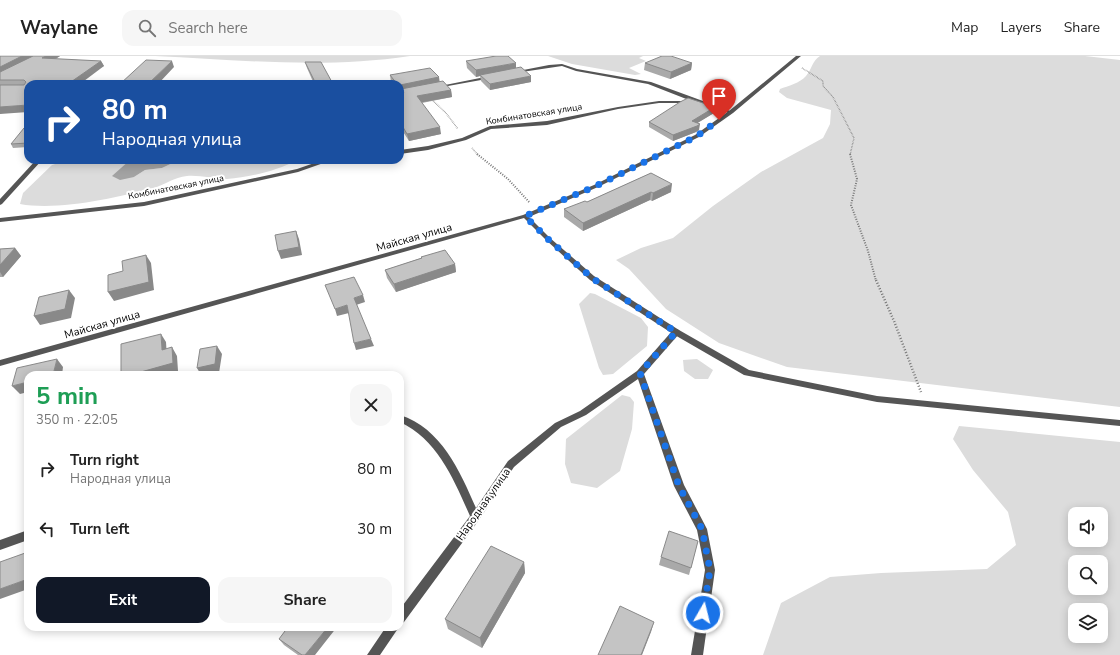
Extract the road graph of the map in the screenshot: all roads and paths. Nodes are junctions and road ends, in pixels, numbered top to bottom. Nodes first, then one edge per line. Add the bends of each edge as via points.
1 (799, 56) edge
2 (793, 61) junction
3 (511, 73) edge
4 (495, 76) edge
5 (422, 90) joint
6 (696, 101) junction
7 (731, 112) junction
8 (464, 139) junction
9 (404, 151) edge
10 (35, 164) edge
11 (317, 164) edge
12 (0, 203) edge
13 (540, 210) junction
14 (525, 216) junction
15 (0, 220) edge
16 (676, 332) junction
17 (0, 362) edge
18 (640, 373) junction
19 (924, 404) junction
20 (404, 419) edge
21 (1120, 423) edge
22 (475, 517) junction
23 (24, 536) edge
24 (0, 545) edge
25 (404, 613) edge
26 (390, 631) edge
27 (373, 655) edge
28 (697, 655) edge

1 - 2 street, Майская улица
2 - 7 street, Майская улица
2 - 19 path via 823,81 823,86 836,102 854,138 850,155 857,179 851,205 868,250 877,285 915,372
3 - 6 street via 562,65 576,70 648,82
4 - 5 street
5 - 8 path via 446,114
6 - 7 street
6 - 8 street, Комбинатовская улица via 659,102 547,123 490,128
7 - 13 street, Майская улица via 697,136 596,186
8 - 9 street, Комбинатовская улица
8 - 13 path via 479,156 490,163
10 - 12 street
11 - 15 street, Комбинатовская улица via 144,204
13 - 14 street, Майская улица
14 - 16 street via 592,278
14 - 17 street, Майская улица
16 - 18 street, Народная улица
16 - 19 street via 747,373 877,399
18 - 22 street, Народная улица via 583,413 558,425 511,464
18 - 28 street via 679,486 702,529 710,570
19 - 21 street
20 - 22 street via 413,422 430,437 456,476
22 - 25 street, Народная улица
23 - 24 street
26 - 27 street

